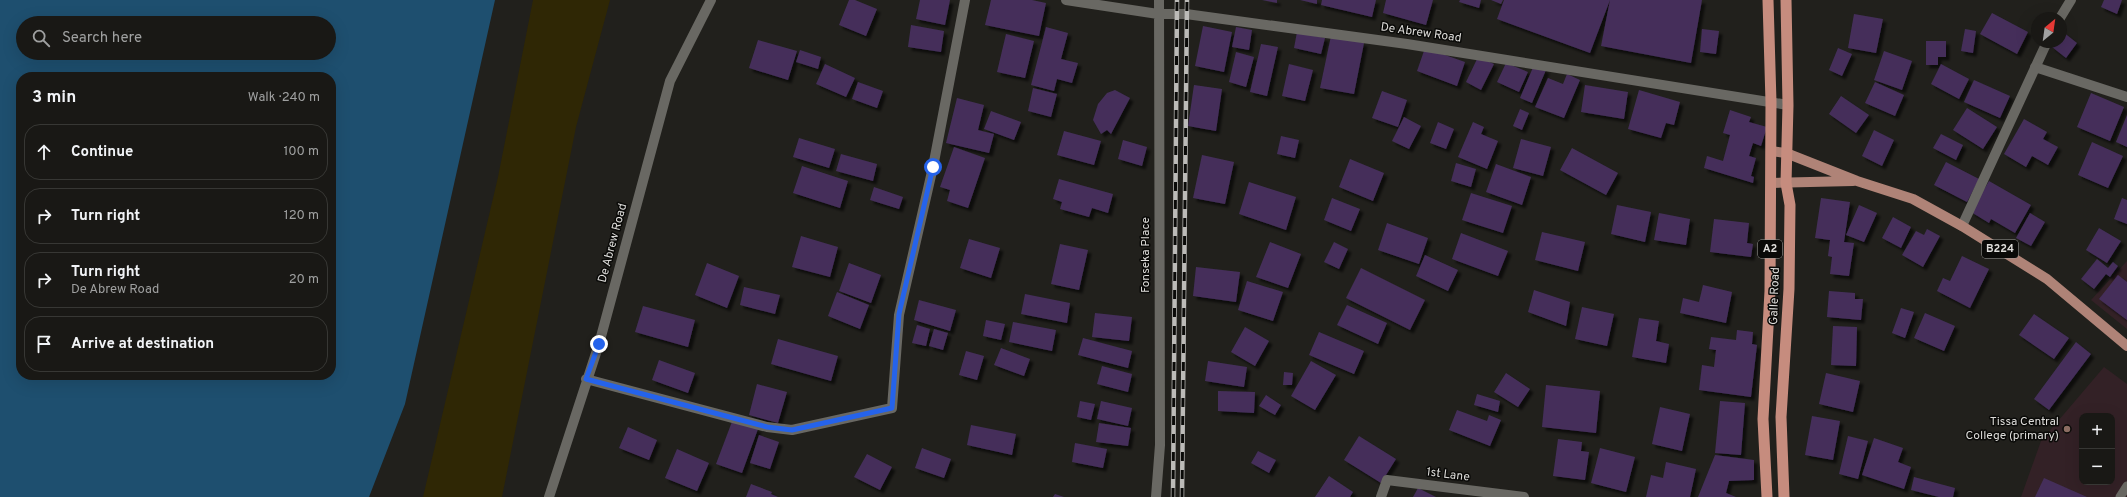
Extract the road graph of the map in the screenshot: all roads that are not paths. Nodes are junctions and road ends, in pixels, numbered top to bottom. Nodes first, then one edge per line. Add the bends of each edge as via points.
1 (711, 0) edge
2 (965, 0) edge
3 (1066, 0) edge
4 (1159, 0) edge
5 (1768, 0) edge
6 (1786, 0) edge
7 (2071, 0) edge
8 (2064, 12) edge
9 (1158, 14) junction
10 (2044, 48) edge
11 (2035, 67) junction
12 (2127, 97) edge
13 (1771, 102) junction
14 (1788, 105) junction
15 (1771, 151) junction
16 (1786, 153) junction
17 (1857, 181) junction
18 (1771, 183) junction
19 (1786, 183) junction
20 (1962, 226) junction
21 (2127, 346) edge
22 (586, 379) junction
23 (2127, 486) edge
24 (549, 497) edge
25 (1156, 497) edge
26 (1381, 497) edge
27 (1524, 497) edge
28 (1766, 497) edge
29 (1784, 497) edge
30 (2120, 497) edge

1 - 22 street, De Abrew Road via 670,81 599,344
2 - 22 street via 933,167 899,314 892,408 792,430 767,427
3 - 9 street, De Abrew Road
4 - 9 street, Fonseka Place
5 - 13 highway, Galle Road / A2
6 - 14 highway, Galle Road / A2
7 - 8 street
9 - 13 street, De Abrew Road via 1186,14 1407,44
9 - 25 street, Fonseka Place via 1160,445
10 - 11 street
11 - 12 street
11 - 20 street
13 - 14 street, De Abrew Road
13 - 15 highway, Galle Road / A2
14 - 16 highway, Galle Road / A2
15 - 16 main road
15 - 18 highway, Galle Road / A2
16 - 17 main road, B224
16 - 19 highway, Galle Road / A2
17 - 19 main road, B224
17 - 20 main road, B224 via 1913,199
18 - 19 main road
18 - 28 highway, Galle Road / A2 via 1770,291 1763,419
19 - 29 highway, Galle Road / A2 via 1790,205 1789,289 1781,416
20 - 21 main road, B224 via 2047,279
22 - 24 street, De Abrew Road
23 - 30 lane
26 - 27 street, 1st Lane via 1387,480

